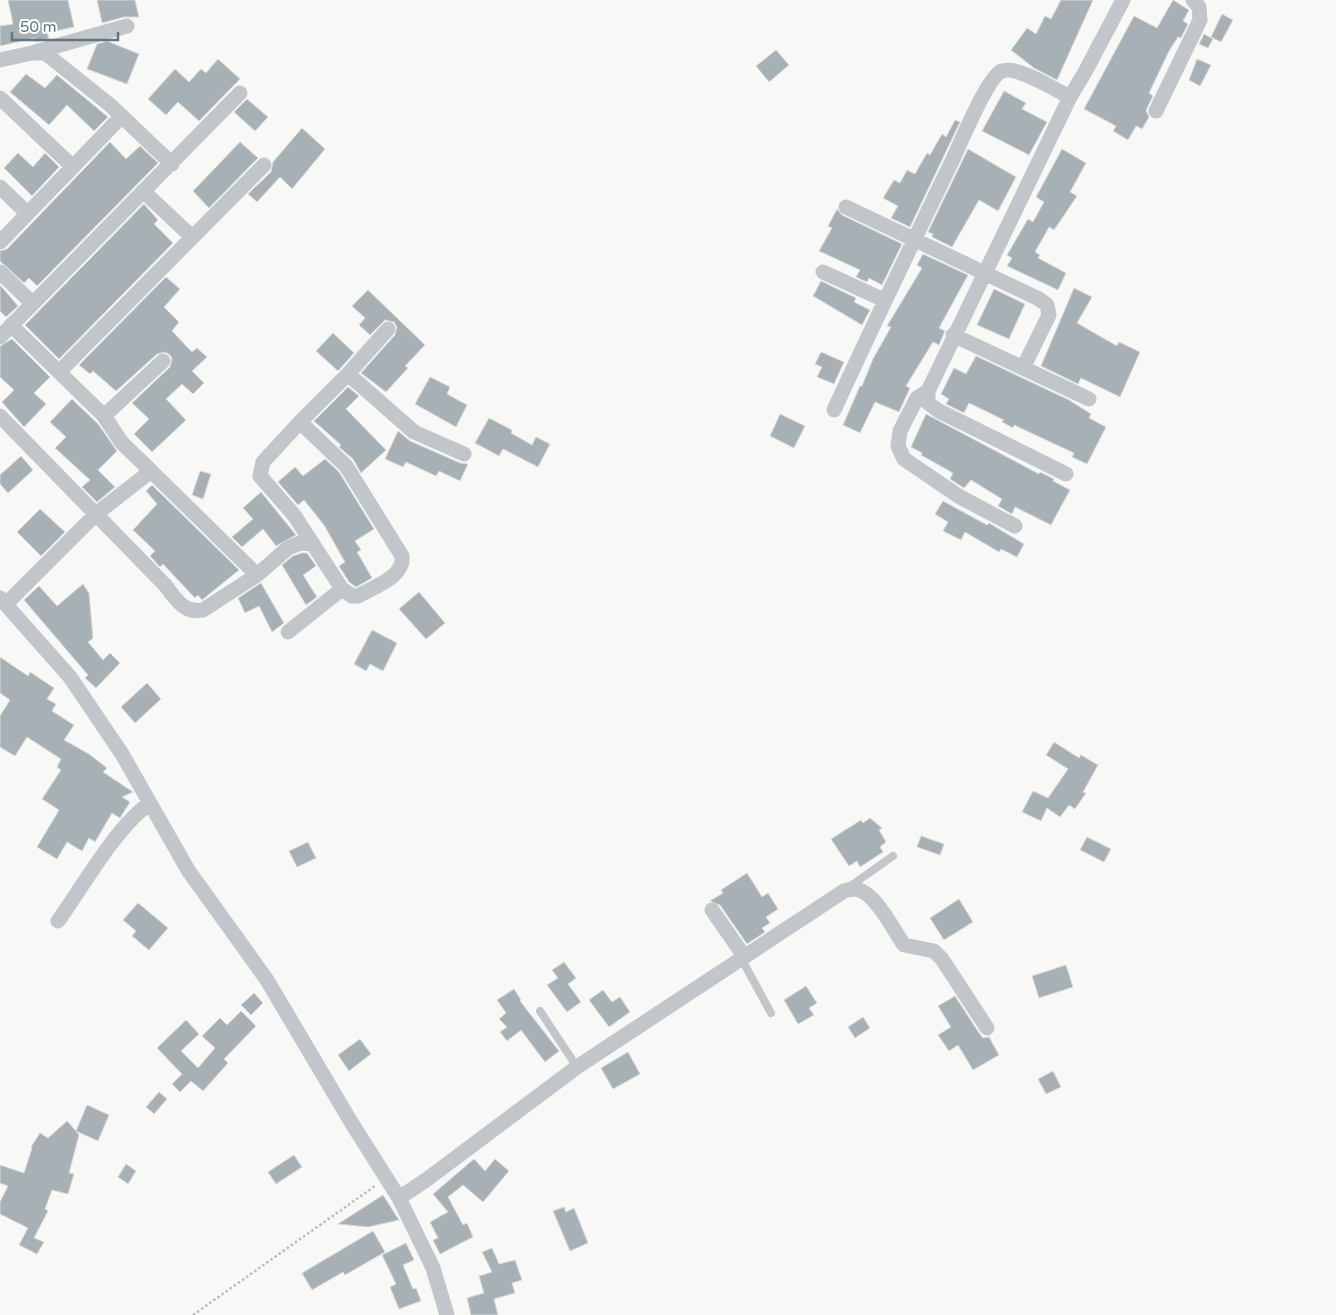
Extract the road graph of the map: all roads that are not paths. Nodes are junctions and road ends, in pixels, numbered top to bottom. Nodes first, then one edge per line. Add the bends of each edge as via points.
1 (1123, 0) edge
2 (1193, 0) edge
3 (127, 26) dead end
4 (32, 53) junction
5 (0, 60) edge
6 (240, 93) dead end
7 (1070, 97) junction
8 (0, 98) edge
9 (1156, 111) dead end
10 (122, 116) junction
11 (172, 164) junction
12 (264, 165) dead end
13 (73, 167) junction
14 (0, 187) edge
15 (143, 192) junction
16 (846, 207) dead end
17 (27, 213) junction
18 (192, 237) junction
19 (914, 240) junction
20 (0, 242) edge
21 (0, 272) edge
22 (823, 272) dead end
23 (984, 274) junction
24 (884, 300) junction
25 (32, 303) junction
26 (11, 325) junction
27 (388, 329) dead end
28 (953, 336) junction
29 (0, 337) edge
30 (163, 361) dead end
31 (1023, 368) junction
32 (59, 372) junction
33 (348, 374) junction
34 (928, 391) junction
35 (1089, 398) dead end
36 (834, 410) dead end
37 (0, 416) edge
38 (104, 416) junction
39 (300, 422) junction
40 (464, 454) dead end
41 (147, 466) junction
42 (1066, 474) dead end
43 (96, 514) junction
44 (1015, 526) dead end
45 (313, 544) junction
46 (257, 574) junction
47 (342, 588) junction
48 (3, 601) edge
49 (288, 632) dead end
50 (150, 803) junction
51 (893, 856) dead end
52 (844, 891) junction
53 (712, 910) dead end
54 (58, 921) dead end
55 (743, 957) junction
56 (540, 1011) dead end
57 (771, 1013) dead end
58 (987, 1028) dead end
59 (577, 1067) junction
60 (399, 1198) junction
61 (447, 1315) edge

1 - 7 street
2 - 9 street via 1199,7 1200,20
3 - 4 street
4 - 5 street
4 - 10 street via 46,53 56,60
6 - 11 street
7 - 19 street via 1019,72 1000,72 976,111
7 - 23 street
8 - 13 street
10 - 11 street
10 - 13 street
11 - 15 street
12 - 18 street
13 - 17 street
14 - 17 street
15 - 18 street
15 - 25 street
16 - 19 street
17 - 20 street
18 - 32 street
19 - 23 street
19 - 24 street
21 - 25 street
22 - 24 street
23 - 28 street
23 - 31 street via 1039,298 1047,305 1048,315
24 - 36 street
25 - 26 street
26 - 29 street
26 - 32 street
27 - 33 street
28 - 31 street
28 - 34 street
30 - 38 street
31 - 35 street
32 - 38 street
33 - 39 street
33 - 40 street via 414,432
34 - 42 street via 928,403 939,411
34 - 44 street via 917,398 900,431 898,446 904,459 960,497
37 - 43 street
38 - 41 street via 122,443
39 - 45 street via 263,462 260,476 294,515
39 - 47 street via 346,466 402,556 399,572 358,596 352,596
41 - 43 street via 146,475
41 - 46 street
43 - 46 street via 184,609 203,610
43 - 48 street
45 - 46 street via 300,543 288,548
45 - 47 street
47 - 49 street
48 - 50 street via 70,677 122,754
50 - 54 street via 137,812 118,836
50 - 60 street via 188,870 267,980 350,1122
51 - 52 lane
52 - 55 street
52 - 58 street via 866,892 904,945 934,952 942,959
53 - 55 street
55 - 57 lane
55 - 59 street
56 - 59 lane
59 - 60 street
60 - 61 street via 433,1268

